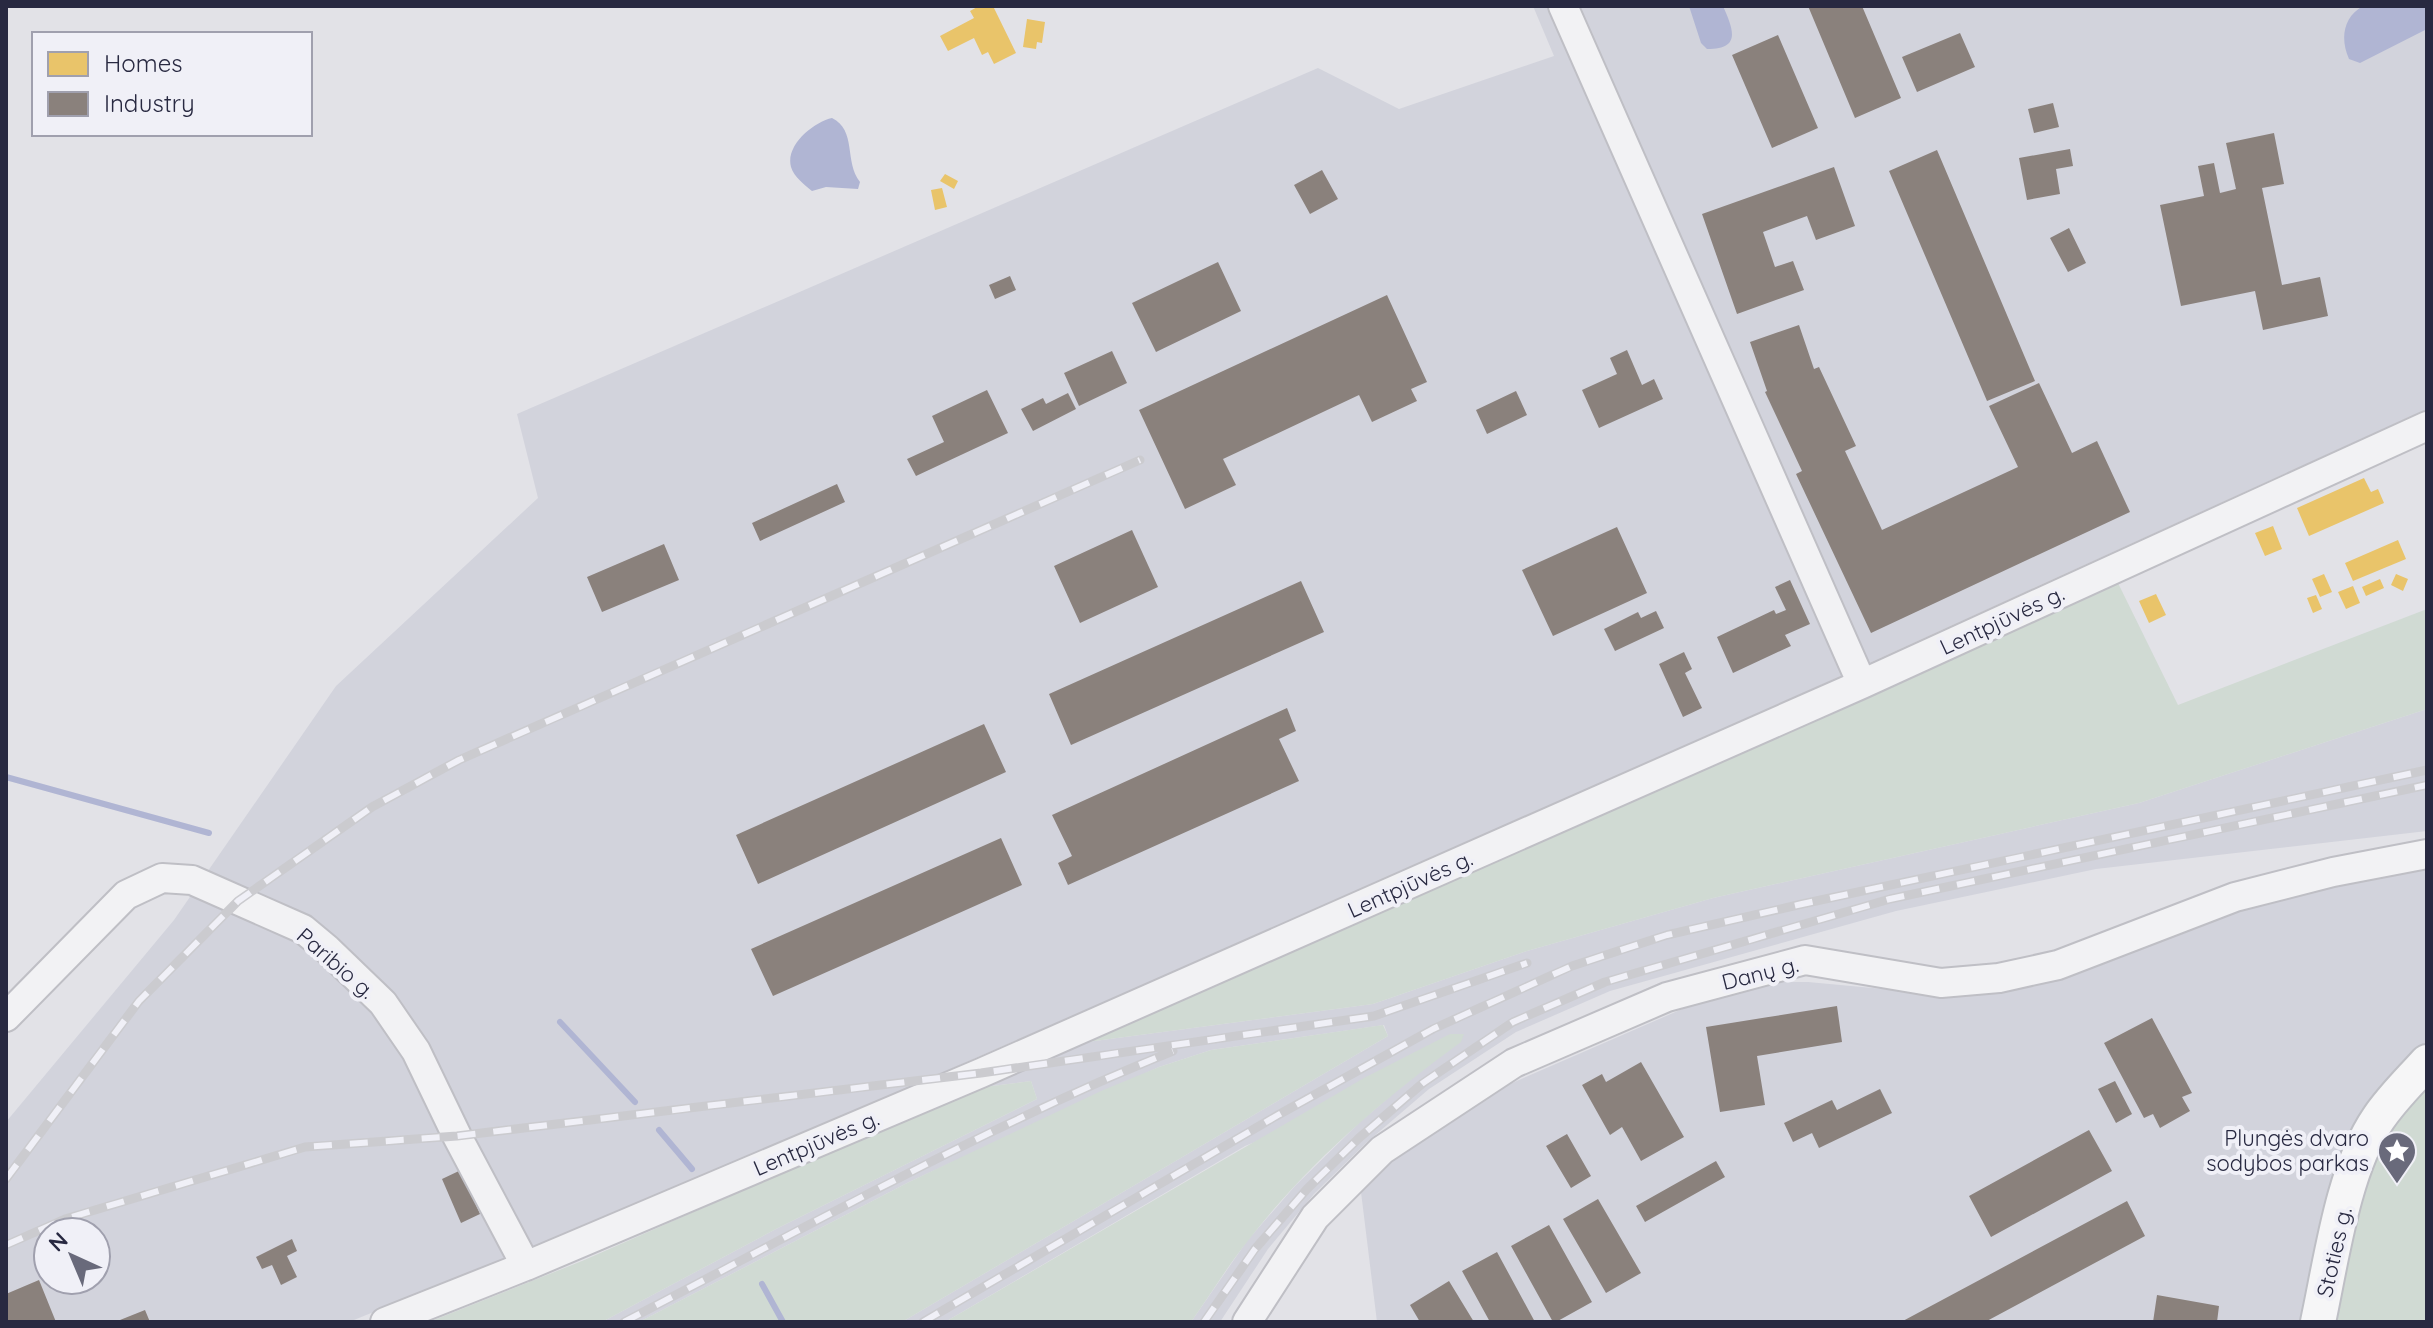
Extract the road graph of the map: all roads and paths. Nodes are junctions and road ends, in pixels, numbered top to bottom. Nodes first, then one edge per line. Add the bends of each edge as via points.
1 (1563, 6) edge
2 (2427, 426) edge
3 (1862, 684) junction
4 (2427, 854) edge
5 (6, 1017) edge
6 (2427, 1062) edge
7 (526, 1266) junction
8 (385, 1322) edge
9 (1247, 1322) edge
10 (2318, 1322) edge

1 - 3 street
2 - 3 street, Lentpjūvės g.
3 - 7 street, Lentpjūvės g. via 981,1073
4 - 9 street, Danų g. via 2235,897 2058,965 1999,978 1941,983 1805,960 1667,997 1514,1063 1382,1150 1315,1217
5 - 7 street, Paribio g. via 126,895 162,878 192,880 303,929 383,1003 416,1051
6 - 10 main road, Stoties g. via 2392,1100 2366,1141 2340,1216
7 - 8 street, Lentpjūvės g.

